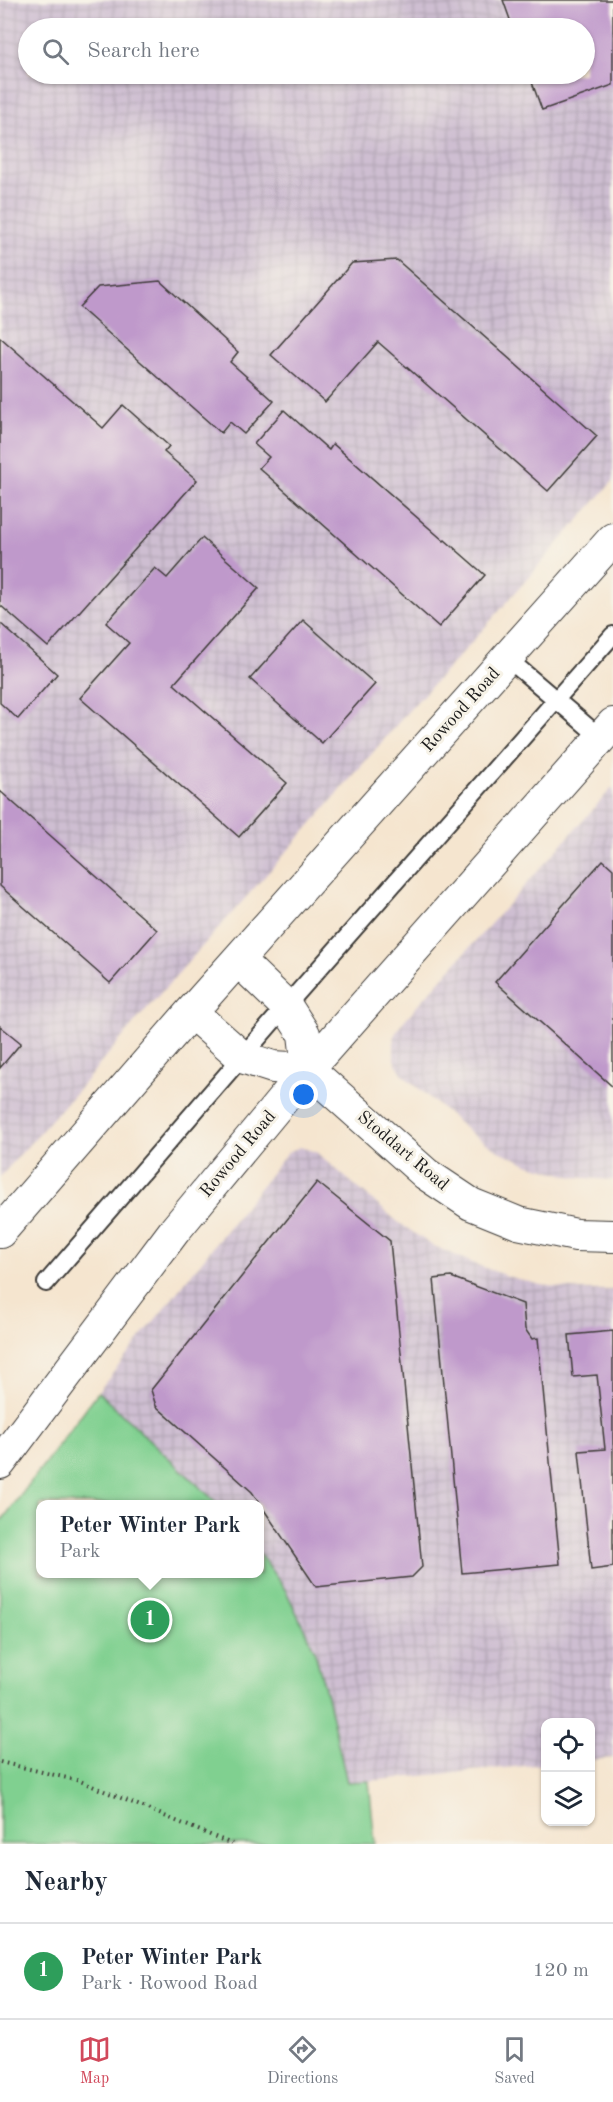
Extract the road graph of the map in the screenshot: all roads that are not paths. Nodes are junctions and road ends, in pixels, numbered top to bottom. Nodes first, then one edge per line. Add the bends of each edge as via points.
1 (613, 539) edge
2 (613, 635) edge
3 (507, 658) junction
4 (556, 700) junction
5 (607, 731) edge
6 (238, 960) junction
7 (286, 1006) junction
8 (191, 1012) junction
9 (242, 1057) junction
10 (308, 1069) junction
11 (0, 1232) edge
12 (613, 1236) edge
13 (46, 1283) dead end
14 (0, 1463) edge

1 - 3 street, Rowood Road
2 - 4 lane
3 - 4 lane
3 - 6 street, Rowood Road
4 - 5 lane
4 - 7 lane
5 - 10 street, Rowood Road
6 - 7 street
6 - 8 street, Rowood Road
7 - 9 lane
7 - 10 street via 304,1034
8 - 9 street
8 - 11 street, Rowood Road
9 - 10 street via 273,1067
9 - 13 lane
10 - 12 street, Stoddart Road via 426,1174 471,1204 518,1224
10 - 14 street, Rowood Road via 175,1230

